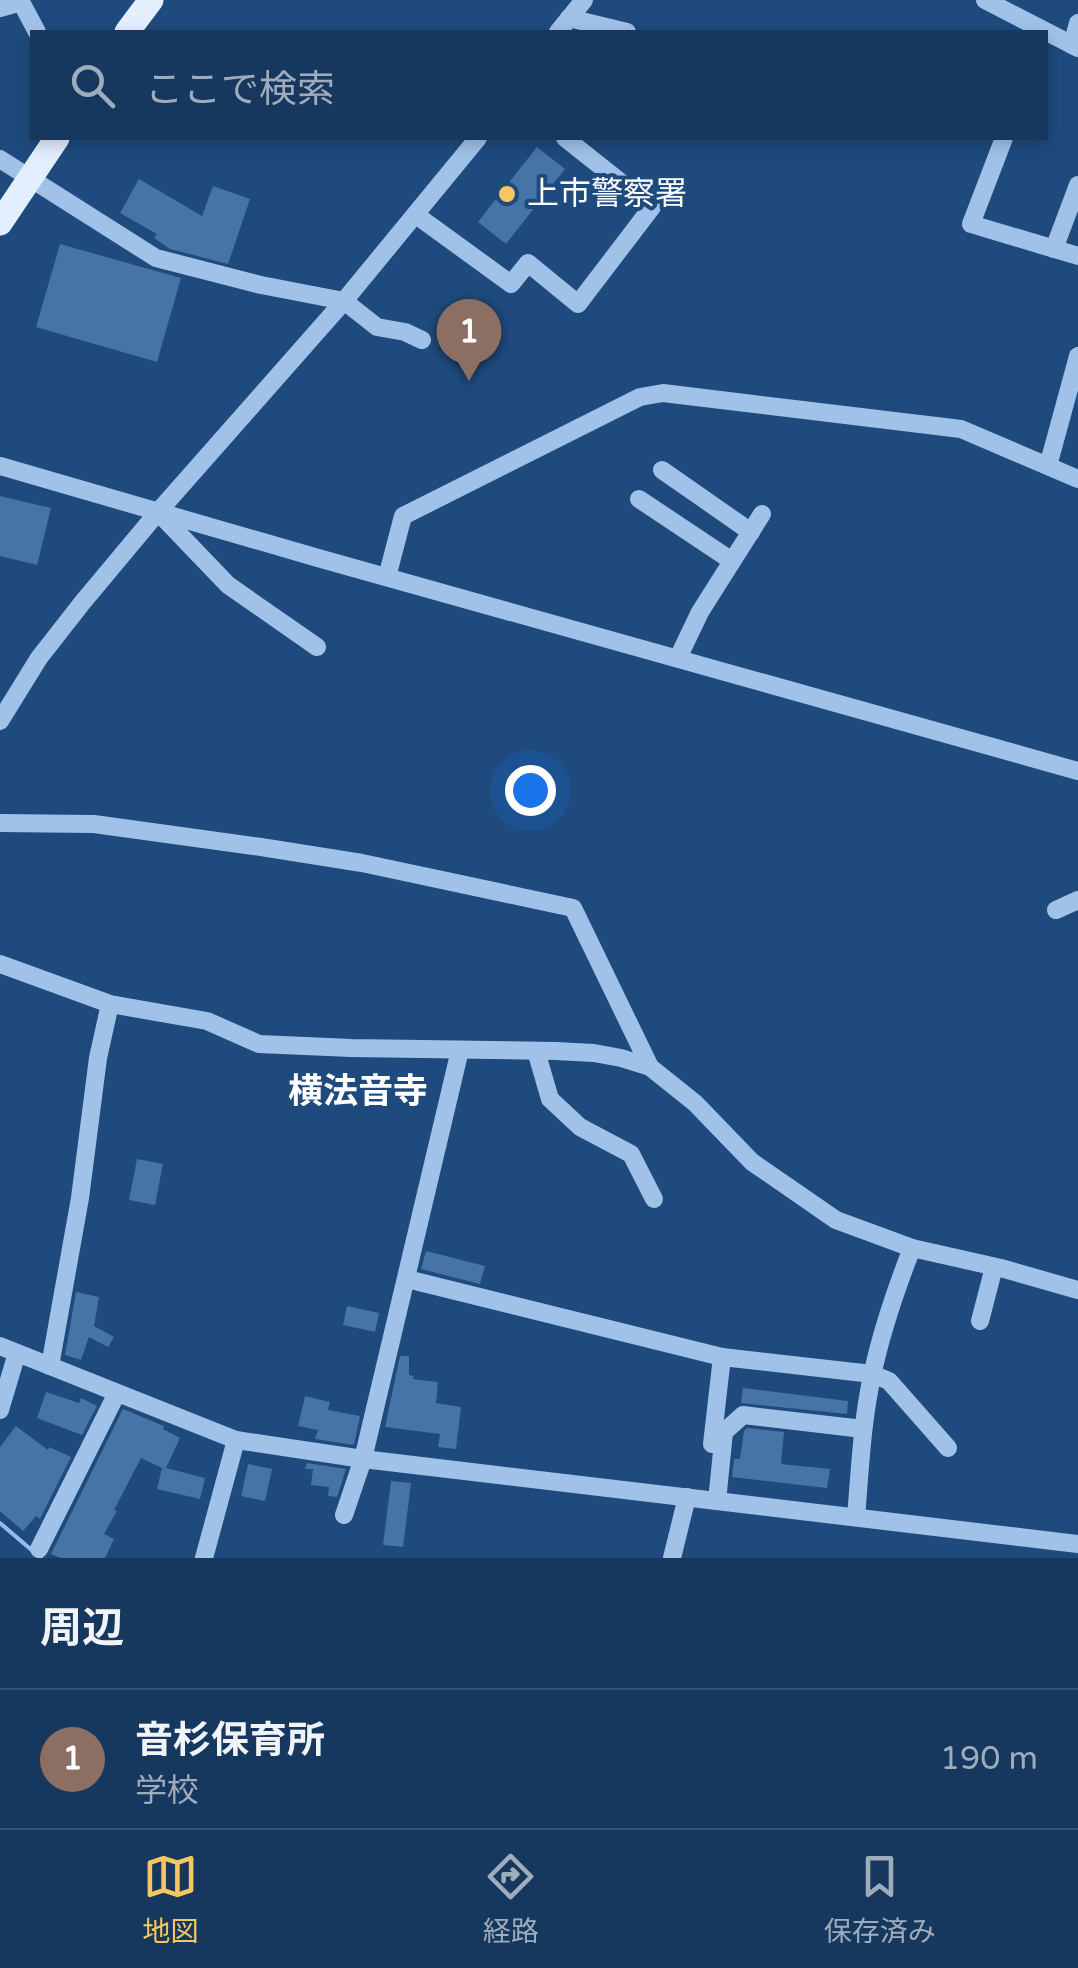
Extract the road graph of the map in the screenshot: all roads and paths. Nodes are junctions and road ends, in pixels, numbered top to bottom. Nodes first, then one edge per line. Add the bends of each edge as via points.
1 (151, 0) edge
2 (584, 0) edge
3 (984, 0) edge
4 (21, 1) edge
5 (0, 8) edge
6 (1078, 23) edge
7 (563, 25) edge
8 (36, 30) edge
9 (129, 30) edge
10 (608, 30) edge
11 (1039, 30) edge
12 (1048, 34) edge
13 (1075, 47) edge
14 (56, 140) edge
15 (476, 140) edge
16 (568, 140) edge
17 (1003, 140) edge
18 (0, 158) edge
19 (30, 179) junction
20 (1078, 185) edge
21 (416, 215) junction
22 (0, 223) edge
23 (1054, 249) junction
24 (1078, 256) edge
25 (344, 300) junction
26 (422, 340) dead end
27 (1078, 356) edge
28 (0, 466) edge
29 (1048, 466) junction
30 (662, 470) dead end
31 (1078, 479) edge
32 (639, 499) dead end
33 (158, 512) junction
34 (762, 514) dead end
35 (751, 532) junction
36 (732, 561) junction
37 (388, 577) junction
38 (317, 647) dead end
39 (678, 658) junction
40 (0, 721) edge
41 (1078, 771) edge
42 (0, 823) edge
43 (1078, 900) edge
44 (1056, 910) dead end
45 (0, 964) edge
46 (110, 1004) junction
47 (460, 1050) junction
48 (536, 1051) junction
49 (650, 1067) junction
50 (654, 1199) dead end
51 (912, 1248) junction
52 (994, 1266) junction
53 (407, 1279) junction
54 (1078, 1290) edge
55 (980, 1321) dead end
56 (9, 1350) edge
57 (722, 1357) junction
58 (50, 1366) junction
59 (872, 1374) junction
60 (117, 1393) junction
61 (0, 1410) edge
62 (864, 1429) junction
63 (236, 1440) junction
64 (948, 1448) dead end
65 (363, 1459) junction
66 (686, 1497) junction
67 (711, 1500) junction
68 (344, 1515) dead end
69 (856, 1517) junction
70 (1078, 1544) edge
71 (39, 1549) dead end
72 (204, 1558) edge
73 (672, 1558) edge

1 - 9 main road
2 - 7 street
3 - 11 street
4 - 5 street
4 - 8 street
6 - 13 street
7 - 10 street
12 - 13 street
14 - 19 main road
15 - 21 street
16 - 21 street via 652,207 578,304 528,263 511,284
17 - 23 street via 971,224
18 - 19 street
19 - 22 main road
19 - 25 street via 156,258
20 - 23 street
21 - 25 street
23 - 24 street
25 - 26 street via 377,327
25 - 33 street
27 - 29 street
28 - 33 street
29 - 31 street
29 - 37 street via 961,429 663,393 640,397 403,516
30 - 35 street
32 - 36 street
33 - 37 street
33 - 38 street via 228,586
33 - 40 street via 39,658
34 - 35 street
35 - 36 street
36 - 39 street
37 - 39 street
39 - 41 street
42 - 49 street via 94,824 260,846 573,908
43 - 44 street
45 - 46 street
46 - 47 street via 207,1021 258,1044
46 - 58 street
47 - 48 street
47 - 53 street
48 - 49 street via 594,1053
48 - 50 street via 550,1098 580,1127 631,1154
49 - 51 street via 696,1102 752,1162 836,1220
51 - 52 street
51 - 59 street
52 - 54 street
52 - 55 street
53 - 57 street
53 - 65 street
56 - 58 street
56 - 61 street
57 - 59 street
57 - 67 street
58 - 60 street
59 - 62 street
59 - 64 street via 889,1381
60 - 63 street
60 - 71 street
62 - 67 street via 742,1415 724,1432
62 - 69 street
63 - 65 street
63 - 72 street
65 - 66 street
65 - 68 street
66 - 67 street
66 - 73 street
67 - 69 street
69 - 70 street

